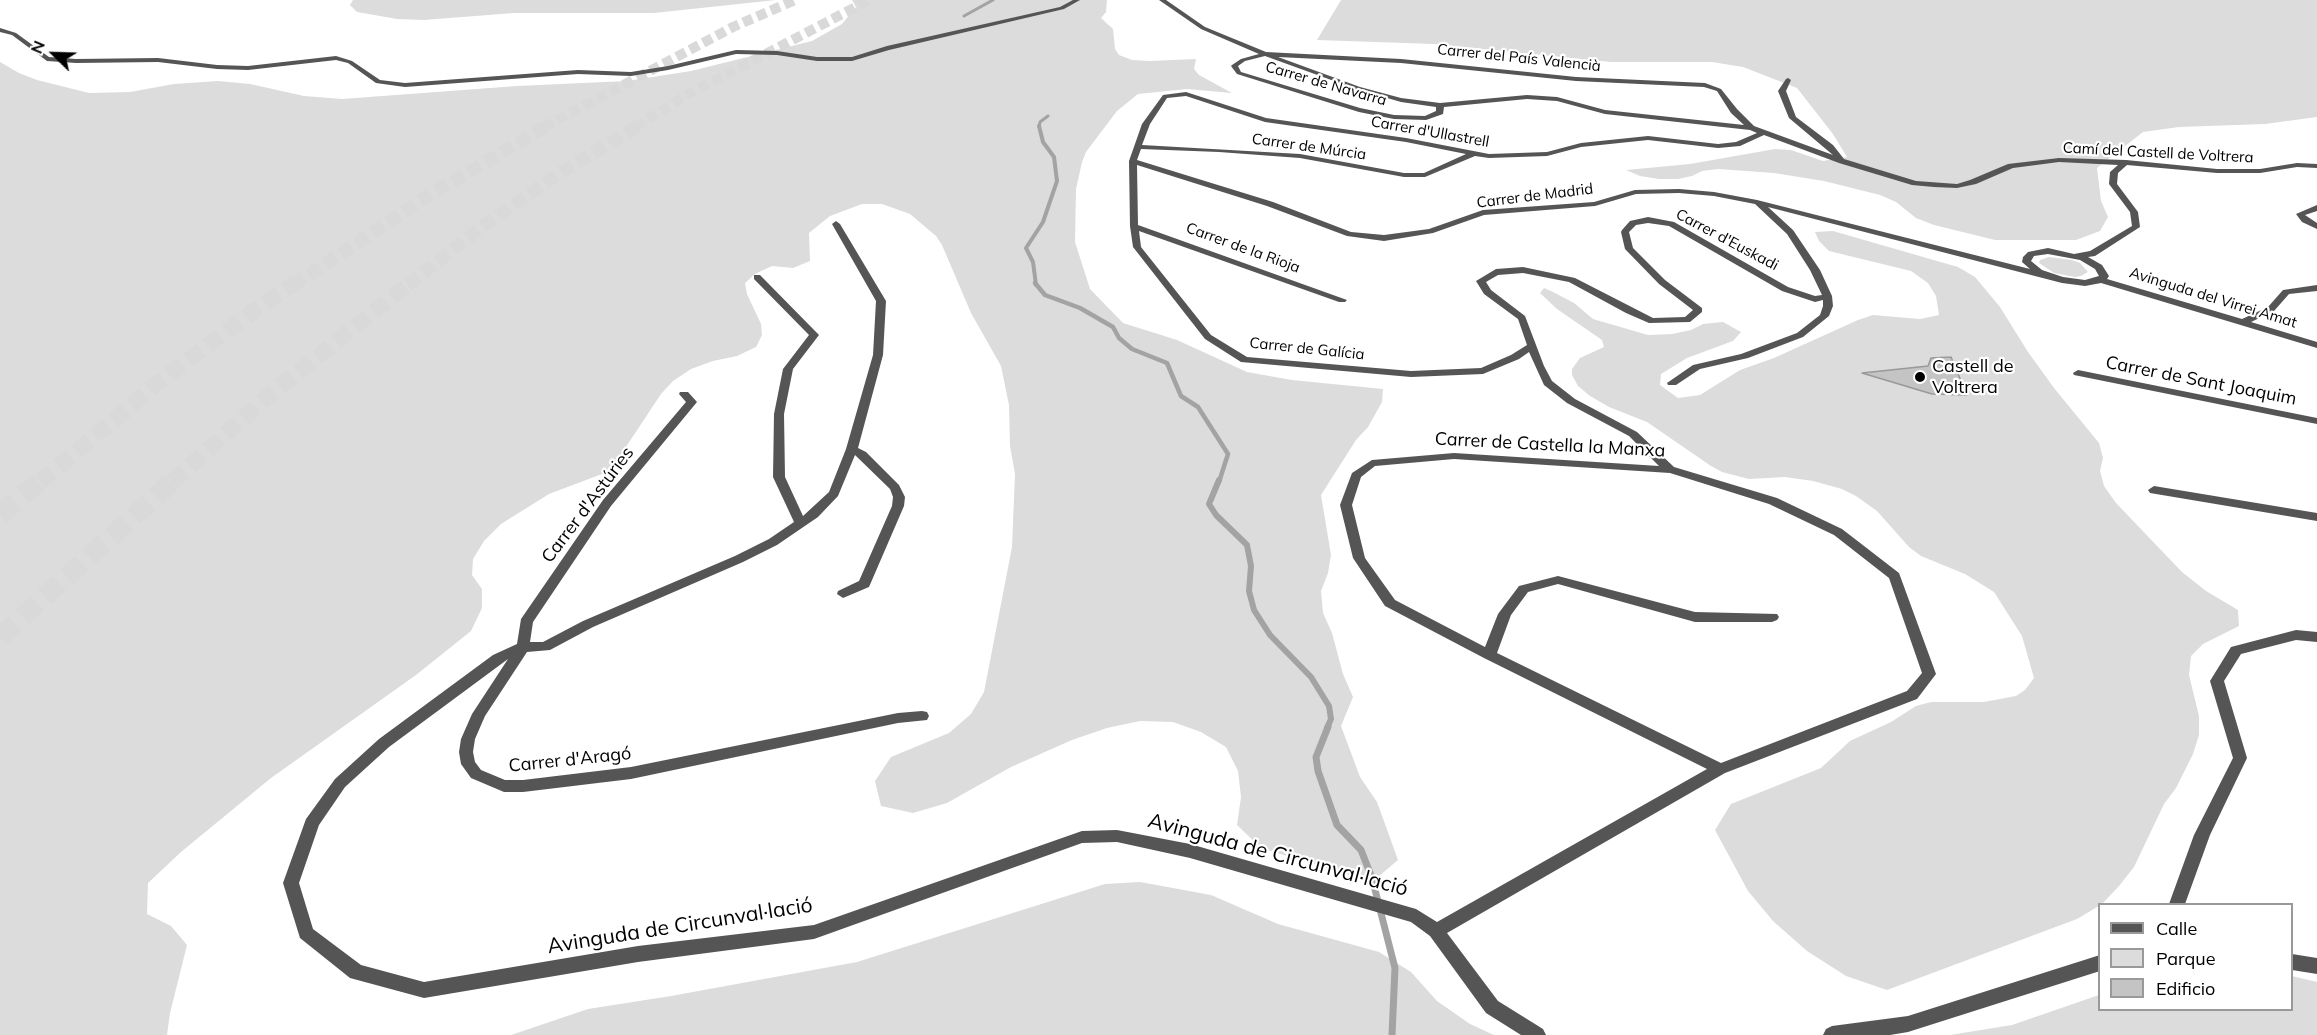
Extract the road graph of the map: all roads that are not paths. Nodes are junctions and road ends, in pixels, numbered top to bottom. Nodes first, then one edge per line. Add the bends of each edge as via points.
1 (1077, 0) edge
2 (1162, 0) edge
3 (0, 30) edge
4 (1265, 54) junction
5 (1788, 80) dead end
6 (1165, 96) joint
7 (1440, 105) junction
8 (1751, 128) junction
9 (1763, 134) junction
10 (1138, 147) junction
11 (1472, 154) junction
12 (1133, 160) junction
13 (1842, 161) junction
14 (2126, 162) junction
15 (2317, 166) edge
16 (1757, 202) junction
17 (2317, 208) edge
18 (836, 224) dead end
19 (1134, 225) junction
20 (2317, 226) edge
21 (2072, 255) junction
22 (758, 277) dead end
23 (2050, 277) junction
24 (2101, 280) junction
25 (2317, 288) edge
26 (1827, 296) junction
27 (1342, 300) dead end
28 (2244, 322) junction
29 (2317, 345) edge
30 (1533, 346) junction
31 (2078, 373) dead end
32 (1672, 384) dead end
33 (684, 394) dead end
34 (2317, 421) edge
35 (852, 449) junction
36 (1671, 470) junction
37 (2154, 490) dead end
38 (2317, 517) edge
39 (801, 524) junction
40 (843, 594) dead end
41 (1772, 617) dead end
42 (2317, 638) edge
43 (523, 648) junction
44 (1489, 655) junction
45 (922, 716) dead end
46 (1720, 769) junction
47 (2177, 903) edge
48 (1436, 931) junction
49 (2293, 962) edge
50 (2098, 964) edge
51 (2317, 966) edge
52 (1537, 1035) edge
53 (1832, 1035) edge

1 - 3 street via 1053,10 852,58 736,52 631,74 578,72 405,85 378,82 350,62 336,58 248,68 158,60 47,59 14,34
2 - 4 street, Camí del Castell de Voltrera via 1203,28
4 - 7 street, Camí del Castell de Voltrera via 1358,88 1401,100
4 - 7 street, Carrer de Navarra via 1234,66 1239,73 1394,117 1426,118 1440,112
4 - 8 street, Carrer del País Valencià via 1401,61 1576,79 1705,85 1719,90
5 - 13 street via 1782,91 1793,118
6 - 10 street, Carrer de Galícia via 1146,124
6 - 11 street, Carrer d'Ullastrell via 1186,94 1265,120 1406,140
7 - 8 street, Camí del Castell de Voltrera via 1527,97 1557,99 1605,112
8 - 9 street, Camí del Castell de Voltrera
9 - 11 street, Carrer d'Ullastrell via 1718,146 1648,138 1581,145 1546,154
9 - 13 street, Camí del Castell de Voltrera
10 - 11 street, Carrer de Múrcia via 1300,156 1404,175 1425,175
10 - 12 street, Carrer de Galícia
12 - 16 street, Carrer de Madrid via 1350,234 1384,238 1430,231 1482,213 1595,204 1635,192 1679,191
12 - 19 street, Carrer de Galícia
13 - 14 street, Camí del Castell de Voltrera via 1916,183 1958,186 2011,166 2059,160
14 - 15 street, Camí del Castell de Voltrera via 2238,171
14 - 21 street via 2114,172 2113,184 2134,212 2136,227 2092,254
16 - 23 street, Carrer de Madrid
16 - 26 street via 1790,232
17 - 20 street via 2300,214
18 - 35 street via 881,301 878,355
19 - 27 street, Carrer de la Rioja
19 - 30 street, Carrer de Galícia via 1137,247 1208,337 1245,360 1411,374 1483,372
21 - 23 street via 2038,252 2027,257 2031,267
21 - 24 street via 2099,267 2104,276
22 - 39 street via 814,334 788,369 779,414 779,477
23 - 24 street, Avinguda del Virrei Amat via 2085,283
24 - 28 street, Avinguda del Virrei Amat
25 - 28 street via 2286,292 2271,309
26 - 30 street, Carrer d'Euskadi via 1815,299 1785,289 1671,224 1648,220 1633,223 1625,232 1629,249 1662,282 1699,310 1687,320 1652,321 1572,280 1524,270 1496,272 1481,281 1487,292 1522,318
26 - 32 street via 1824,316 1800,335 1744,356 1697,367
28 - 29 street, Avinguda del Virrei Amat
30 - 36 street, Carrer d'Euskadi via 1548,383 1571,401 1633,434
31 - 34 street, Carrer de Sant Joaquim
33 - 43 street, Carrer d'Astúries via 692,402 608,504 532,612 526,622
35 - 39 street via 834,493
35 - 40 street via 868,460 899,497 864,584
36 - 44 street, Carrer de Castella la Manxa via 1454,456 1372,463 1356,475 1346,505 1359,558 1390,603
36 - 46 street, Carrer de Castella la Manxa via 1773,501 1838,532 1895,576 1929,674 1912,695
37 - 38 street
39 - 43 street via 739,559 588,624 545,647
41 - 44 street via 1695,617 1558,580 1524,589 1505,614
42 - 47 street via 2296,635 2236,650 2217,681 2240,758 2202,835
43 - 45 street, Carrer d'Aragó via 479,714 466,752 468,764 476,774 504,786 631,772
43 - 48 street, Avinguda de Circunval·lació via 498,658 384,743 340,783 312,823 291,884 306,933 356,972 424,990 638,954 814,932 1082,837 1117,836 1190,851 1416,916
44 - 46 street, Carrer de Castella la Manxa
46 - 48 street, Carrer de Castella la Manxa
48 - 52 street, Avinguda de Circunval·lació via 1492,1007
49 - 51 street
50 - 53 street via 1908,1024

